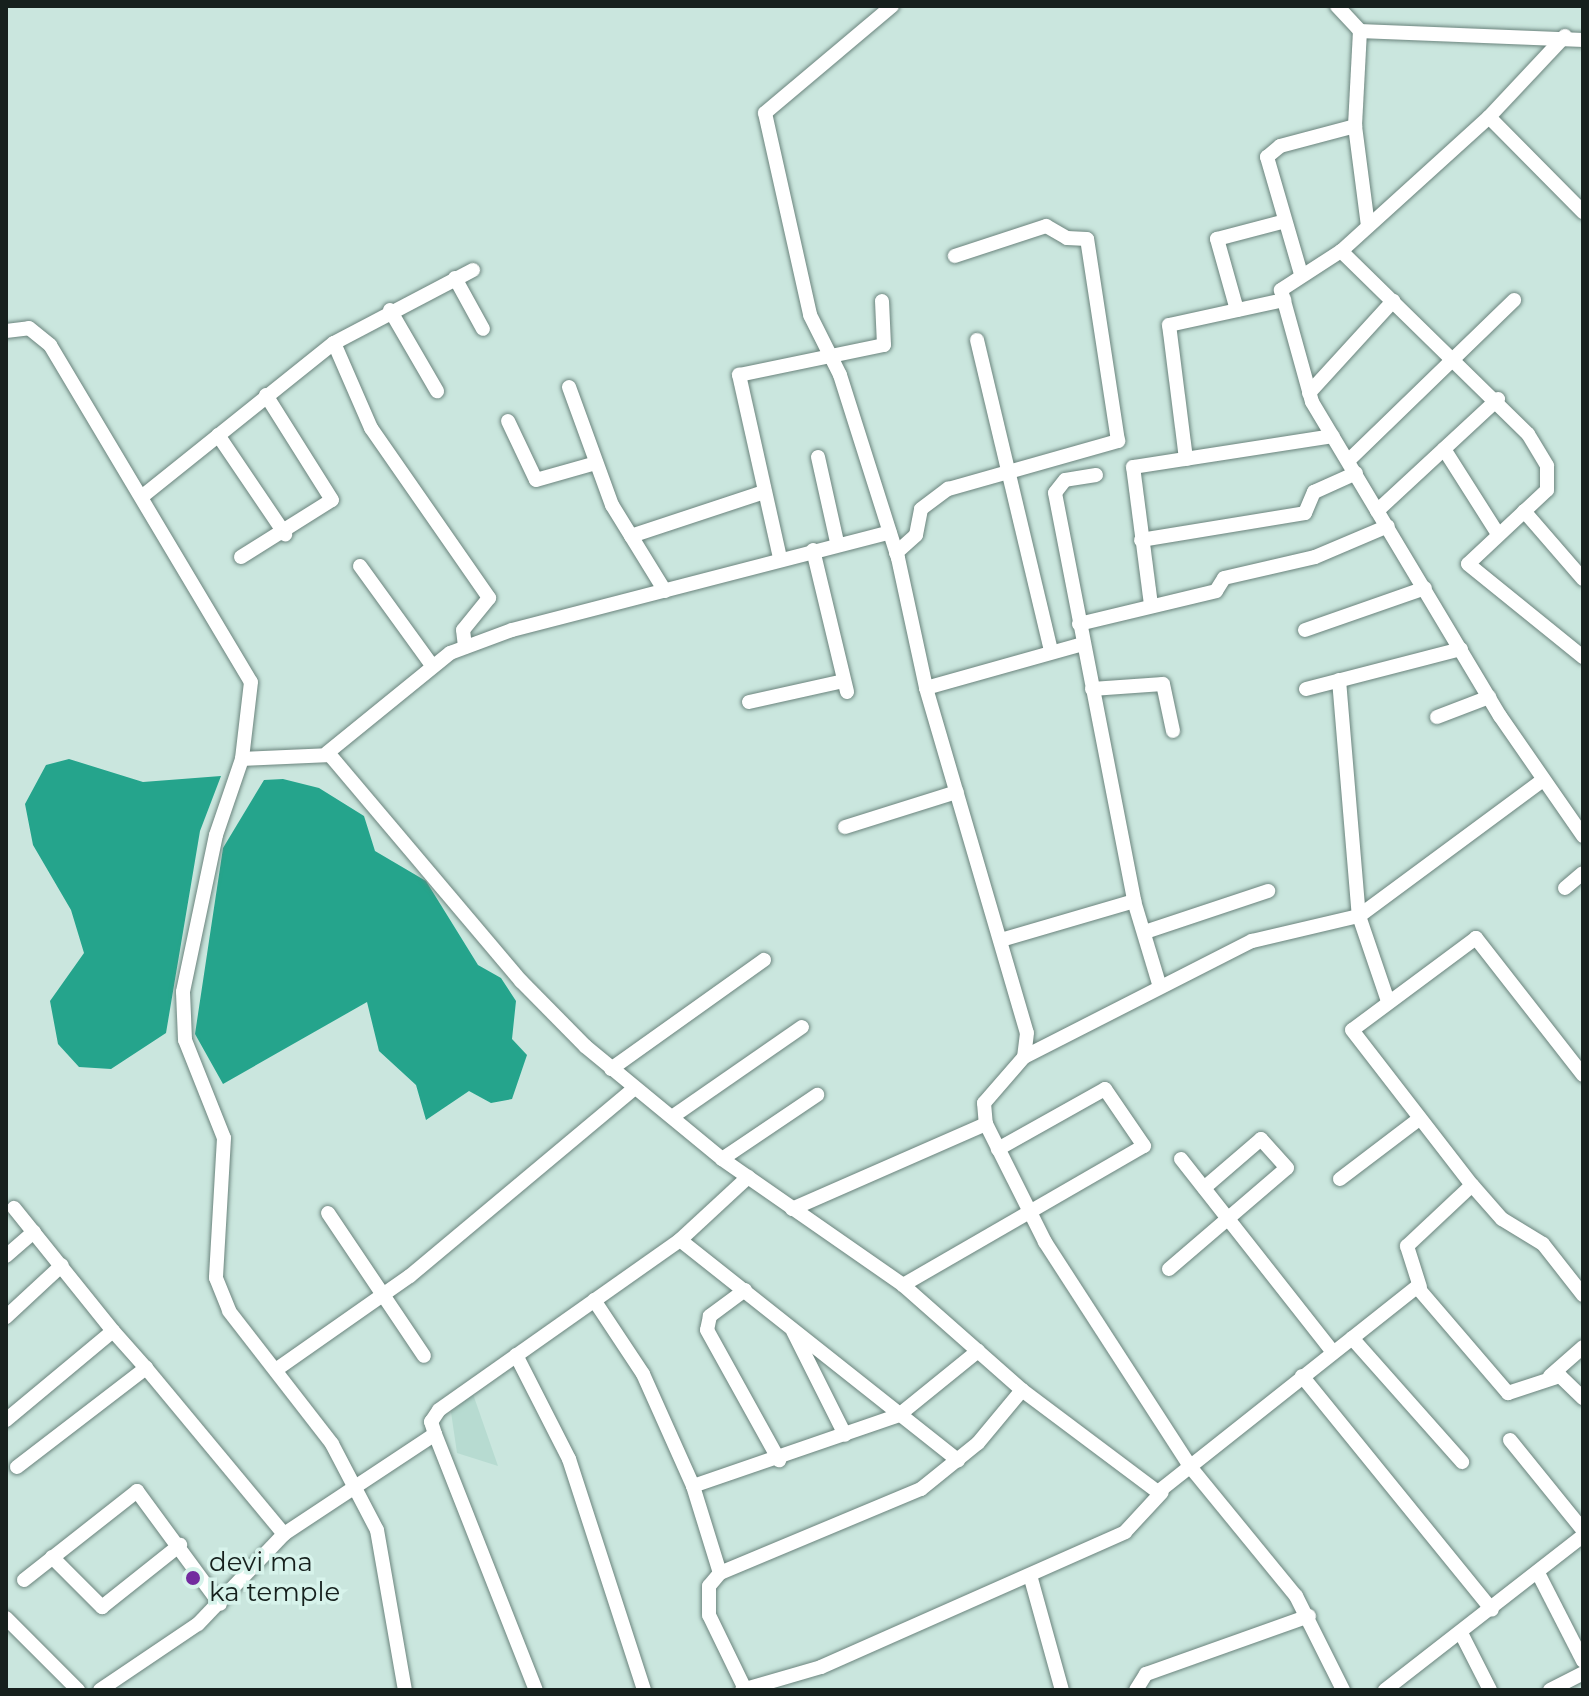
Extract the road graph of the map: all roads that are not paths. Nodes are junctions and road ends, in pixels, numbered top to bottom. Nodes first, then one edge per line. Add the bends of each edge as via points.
1 (892, 6) edge
2 (1337, 6) edge
3 (1360, 31) junction
4 (1565, 36) junction
5 (1583, 40) edge
6 (1489, 117) junction
7 (1355, 126) junction
8 (1583, 212) edge
9 (1282, 222) junction
10 (1368, 226) junction
11 (1341, 251) junction
12 (955, 256) dead end
13 (473, 270) dead end
14 (1301, 274) junction
15 (455, 278) junction
16 (1284, 300) junction
17 (1514, 300) dead end
18 (882, 301) dead end
19 (1393, 301) junction
20 (390, 310) junction
21 (1237, 310) junction
22 (483, 329) dead end
23 (6, 331) edge
24 (977, 340) dead end
25 (334, 343) junction
26 (1453, 357) junction
27 (831, 359) junction
28 (569, 387) dead end
29 (437, 391) dead end
30 (1309, 393) junction
31 (266, 395) junction
32 (1498, 399) junction
33 (508, 421) dead end
34 (218, 435) junction
35 (1333, 436) junction
36 (1444, 449) junction
37 (818, 457) dead end
38 (1186, 459) junction
39 (596, 463) junction
40 (1353, 466) junction
41 (1011, 471) junction
42 (1096, 475) dead end
43 (761, 493) junction
44 (144, 495) junction
45 (1377, 511) junction
46 (1524, 511) junction
47 (1388, 526) junction
48 (890, 532) junction
49 (285, 534) junction
50 (1498, 534) junction
51 (631, 536) junction
52 (1141, 540) junction
53 (837, 542) junction
54 (813, 550) junction
55 (896, 553) junction
56 (241, 557) dead end
57 (780, 558) junction
58 (360, 566) dead end
59 (1583, 579) edge
60 (1425, 588) junction
61 (665, 591) junction
62 (1151, 605) junction
63 (1079, 624) junction
64 (1305, 630) dead end
65 (1083, 644) junction
66 (465, 647) junction
67 (1461, 649) junction
68 (1051, 651) junction
69 (1583, 657) edge
70 (431, 664) junction
71 (1339, 680) junction
72 (926, 688) junction
73 (1092, 689) junction
74 (1306, 689) dead end
75 (1489, 697) junction
76 (749, 702) dead end
77 (1437, 717) dead end
78 (1173, 731) dead end
79 (327, 753) junction
80 (241, 764) junction
81 (1543, 780) junction
82 (957, 792) junction
83 (845, 827) dead end
84 (1583, 836) edge
85 (1583, 873) edge
86 (1565, 888) dead end
87 (1268, 891) dead end
88 (1134, 901) junction
89 (1359, 916) junction
90 (1145, 932) junction
91 (1001, 940) junction
92 (764, 960) dead end
93 (1159, 984) junction
94 (1388, 1001) junction
95 (802, 1027) dead end
96 (1024, 1057) junction
97 (611, 1069) junction
98 (1582, 1070) edge
99 (634, 1089) junction
100 (817, 1095) dead end
101 (672, 1117) junction
102 (1419, 1119) junction
103 (986, 1124) junction
104 (998, 1149) junction
105 (722, 1159) junction
106 (1181, 1159) dead end
107 (748, 1177) junction
108 (1340, 1179) dead end
109 (1472, 1185) junction
110 (1204, 1188) junction
111 (14, 1208) dead end
112 (792, 1209) junction
113 (328, 1213) dead end
114 (1028, 1213) junction
115 (1228, 1219) junction
116 (34, 1232) junction
117 (680, 1240) junction
118 (6, 1256) edge
119 (62, 1265) junction
120 (1169, 1269) dead end
121 (903, 1285) junction
122 (1420, 1287) junction
123 (745, 1290) junction
124 (1583, 1295) edge
125 (382, 1296) junction
126 (594, 1300) junction
127 (6, 1317) edge
128 (791, 1327) junction
129 (113, 1331) junction
130 (1352, 1338) junction
131 (1583, 1347) edge
132 (978, 1351) junction
133 (1333, 1352) junction
134 (516, 1355) junction
135 (424, 1356) dead end
136 (146, 1368) junction
137 (277, 1369) junction
138 (1302, 1376) junction
139 (1550, 1376) junction
140 (1022, 1390) junction
141 (1583, 1398) edge
142 (899, 1415) junction
143 (6, 1420) edge
144 (435, 1434) junction
145 (845, 1435) junction
146 (1510, 1440) dead end
147 (779, 1460) junction
148 (958, 1460) junction
149 (1462, 1462) dead end
150 (17, 1467) dead end
151 (1192, 1469) junction
152 (693, 1486) junction
153 (357, 1489) junction
154 (1162, 1492) junction
155 (1583, 1530) edge
156 (284, 1534) junction
157 (1583, 1536) edge
158 (180, 1545) junction
159 (52, 1557) junction
160 (720, 1573) junction
161 (1538, 1573) junction
162 (1030, 1575) junction
163 (24, 1580) dead end
164 (220, 1604) junction
165 (1492, 1610) junction
166 (1309, 1616) junction
167 (6, 1618) edge
168 (1462, 1635) junction
169 (1583, 1661) edge
170 (1583, 1673) edge
171 (1387, 1689) edge
172 (78, 1690) edge
173 (100, 1690) edge
174 (405, 1690) edge
175 (536, 1690) edge
176 (644, 1690) edge
177 (744, 1690) edge
178 (1062, 1690) edge
179 (1136, 1690) edge
180 (1343, 1690) edge
181 (1490, 1690) edge
182 (1550, 1690) edge

1 - 27 street via 765,113 810,315
2 - 3 street
3 - 4 street
3 - 7 street
4 - 5 street
4 - 6 street
6 - 8 street
6 - 10 street
7 - 9 street via 1280,146 1267,157
7 - 10 street
9 - 14 street
9 - 21 street via 1217,239
10 - 11 street
11 - 14 street
11 - 19 street
12 - 41 street via 1051,225 1067,238 1087,239 1091,249 1118,441
13 - 15 street
14 - 16 street via 1282,286
15 - 20 street
15 - 22 street
16 - 21 street
16 - 30 street
17 - 26 street
18 - 27 street via 888,341
19 - 26 street
19 - 30 street
20 - 25 street
20 - 29 street
21 - 38 street via 1168,328
23 - 44 street via 40,333
24 - 41 street
25 - 31 street
25 - 66 street via 371,428 489,598 463,630
26 - 32 street
26 - 40 street
27 - 43 street via 739,375
27 - 48 street
28 - 39 street
30 - 35 street
31 - 34 street
31 - 49 street via 332,499
32 - 36 street
32 - 46 street via 1547,466 1547,490
33 - 39 street via 536,480
34 - 44 street
34 - 49 street
35 - 38 street
35 - 40 street
36 - 45 street
36 - 50 street
37 - 53 street
38 - 52 street via 1131,469
39 - 51 street
40 - 45 street
40 - 52 street via 1314,492 1305,513
41 - 55 street via 935,496 921,509 916,535
41 - 68 street
42 - 63 street via 1055,489
43 - 51 street
43 - 57 street
44 - 80 street via 249,675
45 - 47 street
46 - 50 street
46 - 59 street
47 - 60 street
47 - 62 street via 1315,557 1224,578 1216,591
48 - 53 street
48 - 55 street
49 - 56 street
50 - 69 street via 1468,564
51 - 61 street
52 - 62 street
53 - 54 street
54 - 57 street
54 - 76 street via 846,686
55 - 72 street
57 - 61 street
58 - 70 street
60 - 64 street
60 - 67 street
61 - 66 street
62 - 63 street
63 - 65 street
65 - 68 street
65 - 73 street
66 - 70 street
67 - 71 street
67 - 75 street
68 - 72 street
70 - 79 street
71 - 74 street
71 - 89 street
72 - 82 street
73 - 78 street via 1163,684
73 - 88 street
75 - 77 street
75 - 81 street
79 - 80 street
79 - 97 street via 521,981
80 - 137 street via 216,835 183,992 185,1040 224,1138 216,1278 229,1311
81 - 84 street
81 - 89 street
82 - 83 street
82 - 91 street
85 - 86 street
87 - 90 street
88 - 90 street
88 - 91 street
89 - 93 street via 1252,941
89 - 94 street
90 - 93 street
91 - 96 street via 1027,1033
92 - 97 street
93 - 96 street
94 - 98 street via 1476,938
94 - 102 street via 1352,1036
95 - 101 street
96 - 103 street via 990,1093
97 - 99 street
99 - 101 street
99 - 125 street
100 - 105 street
101 - 105 street
102 - 108 street
102 - 109 street
103 - 104 street
103 - 112 street
104 - 114 street
104 - 114 street via 1105,1089 1143,1143
105 - 107 street
106 - 110 street
107 - 112 street
107 - 117 street
109 - 122 street via 1407,1246
109 - 124 street via 1514,1229 1543,1244
110 - 115 street
110 - 115 street via 1261,1139 1286,1165
111 - 116 street
112 - 121 street
113 - 125 street
114 - 121 street
114 - 151 street
115 - 120 street
115 - 133 street
116 - 118 street
116 - 119 street
117 - 123 street
117 - 126 street
119 - 127 street
119 - 129 street
121 - 132 street
122 - 130 street
122 - 139 street via 1508,1393
123 - 128 street
123 - 147 street via 710,1316 707,1330
125 - 135 street
125 - 137 street
126 - 134 street
126 - 152 street via 643,1374
128 - 142 street
128 - 145 street
129 - 136 street
129 - 143 street
130 - 133 street
130 - 149 street
131 - 139 street
132 - 140 street
132 - 142 street
133 - 138 street
134 - 144 street via 439,1410 431,1422
134 - 176 street via 569,1459
136 - 150 street
136 - 156 street
137 - 153 street
138 - 151 street
138 - 165 street
139 - 141 street via 1565,1378
140 - 148 street
140 - 154 street
142 - 145 street
142 - 148 street
144 - 153 street
144 - 175 street
145 - 147 street
146 - 155 street
147 - 152 street
148 - 160 street via 895,1501
151 - 154 street
151 - 166 street
152 - 160 street
153 - 156 street
153 - 174 street via 388,1562
154 - 162 street via 1125,1532
156 - 164 street
157 - 161 street
158 - 159 street via 102,1607
158 - 159 street via 137,1491
158 - 164 street
159 - 163 street
160 - 177 street via 709,1586 709,1615
161 - 165 street
161 - 169 street
162 - 177 street via 821,1667
162 - 178 street
164 - 173 street
165 - 168 street
166 - 179 street via 1146,1674
166 - 180 street
167 - 172 street
168 - 171 street
168 - 181 street
170 - 182 street

